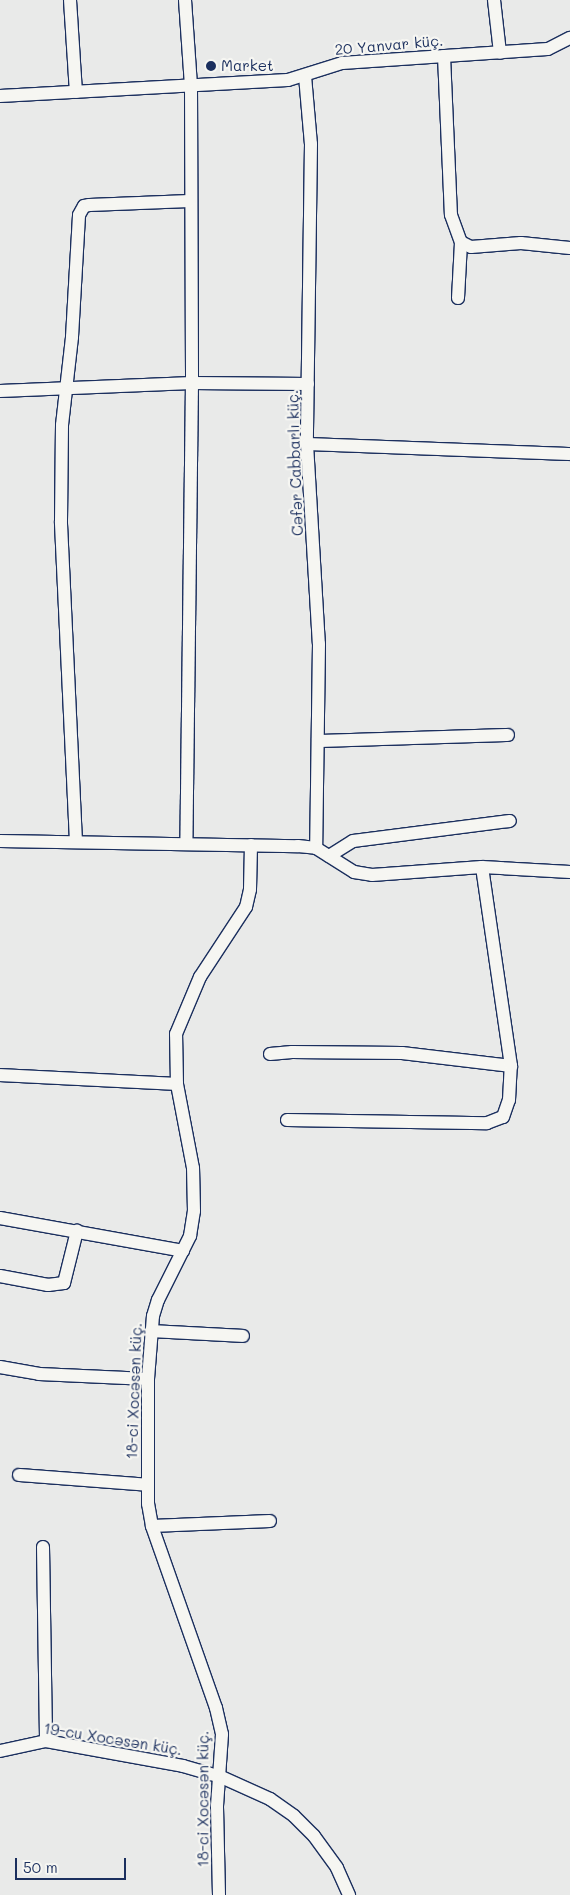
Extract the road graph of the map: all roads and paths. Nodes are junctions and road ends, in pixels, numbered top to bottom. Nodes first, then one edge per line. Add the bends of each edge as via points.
1 (70, 0) edge
2 (186, 0) edge
3 (494, 0) edge
4 (570, 38) edge
5 (500, 53) junction
6 (444, 56) junction
7 (305, 76) junction
8 (191, 86) junction
9 (76, 92) junction
10 (0, 96) edge
11 (190, 201) junction
12 (461, 242) junction
13 (570, 248) edge
14 (458, 298) dead end
15 (192, 383) junction
16 (308, 384) junction
17 (66, 388) junction
18 (0, 391) edge
19 (308, 444) junction
20 (570, 454) edge
21 (508, 735) dead end
22 (318, 741) junction
23 (510, 821) dead end
24 (0, 841) edge
25 (76, 842) junction
26 (186, 844) junction
27 (251, 845) junction
28 (316, 848) junction
29 (329, 856) junction
30 (482, 867) junction
31 (570, 872) edge
32 (270, 1054) dead end
33 (511, 1066) junction
34 (0, 1075) edge
35 (177, 1084) junction
36 (287, 1120) dead end
37 (0, 1218) edge
38 (76, 1231) junction
39 (183, 1251) junction
40 (0, 1276) edge
41 (152, 1331) junction
42 (243, 1336) dead end
43 (0, 1367) edge
44 (148, 1379) junction
45 (19, 1475) dead end
46 (148, 1485) junction
47 (270, 1521) dead end
48 (152, 1526) junction
49 (43, 1547) dead end
50 (46, 1741) junction
51 (0, 1751) edge
52 (219, 1776) junction
53 (219, 1895) edge
54 (348, 1895) edge

1 - 9 street
2 - 8 street
3 - 5 street
4 - 5 street, 20 Yanvar küç. via 548,49
5 - 6 street, 20 Yanvar küç.
6 - 7 street, 20 Yanvar küç. via 342,63
6 - 12 street via 451,215
7 - 8 street, 20 Yanvar küç. via 266,82
7 - 16 street, Cəfər Cabbarlı küç. via 311,144
8 - 9 street, 20 Yanvar küç.
8 - 11 street
9 - 10 street, 20 Yanvar küç.
11 - 15 street
11 - 17 street via 84,206 79,215
12 - 13 street via 471,247 521,243
12 - 14 street
15 - 16 street
15 - 17 street
15 - 26 street
16 - 19 street, Cəfər Cabbarlı küç.
17 - 18 street
17 - 25 street via 62,425 61,521
19 - 20 street
19 - 22 street, Cəfər Cabbarlı küç. via 318,615
21 - 22 street
22 - 28 street, Cəfər Cabbarlı küç.
23 - 29 street via 353,841
24 - 25 street
25 - 26 street
26 - 27 street
27 - 28 street
27 - 35 street, 18-ci Xocəsən küç. via 250,889 246,907 200,977 176,1034
28 - 29 street
29 - 30 street via 354,872 372,875
30 - 31 street
30 - 33 street
32 - 33 street via 402,1053
33 - 36 street via 509,1100 503,1117 487,1123
34 - 35 street
35 - 39 street, 18-ci Xocəsən küç. via 195,1184 190,1236
37 - 38 street
38 - 39 street
38 - 40 street via 64,1283 48,1285
39 - 41 street, 18-ci Xocəsən küç. via 158,1300
41 - 42 street
41 - 44 street, 18-ci Xocəsən küç.
43 - 44 street via 39,1374
44 - 46 street, 18-ci Xocəsən küç.
45 - 46 street
46 - 48 street, 18-ci Xocəsən küç.
47 - 48 street
48 - 52 street, 18-ci Xocəsən küç. via 216,1708 222,1734
49 - 50 street
50 - 51 street, 19-cu Xocəsən küç.
50 - 52 street, 19-cu Xocəsən küç. via 183,1766
52 - 53 street, 18-ci Xocəsən küç.
52 - 54 street, 19-cu Xocəsən küç. via 270,1799 294,1816 314,1836 337,1868

